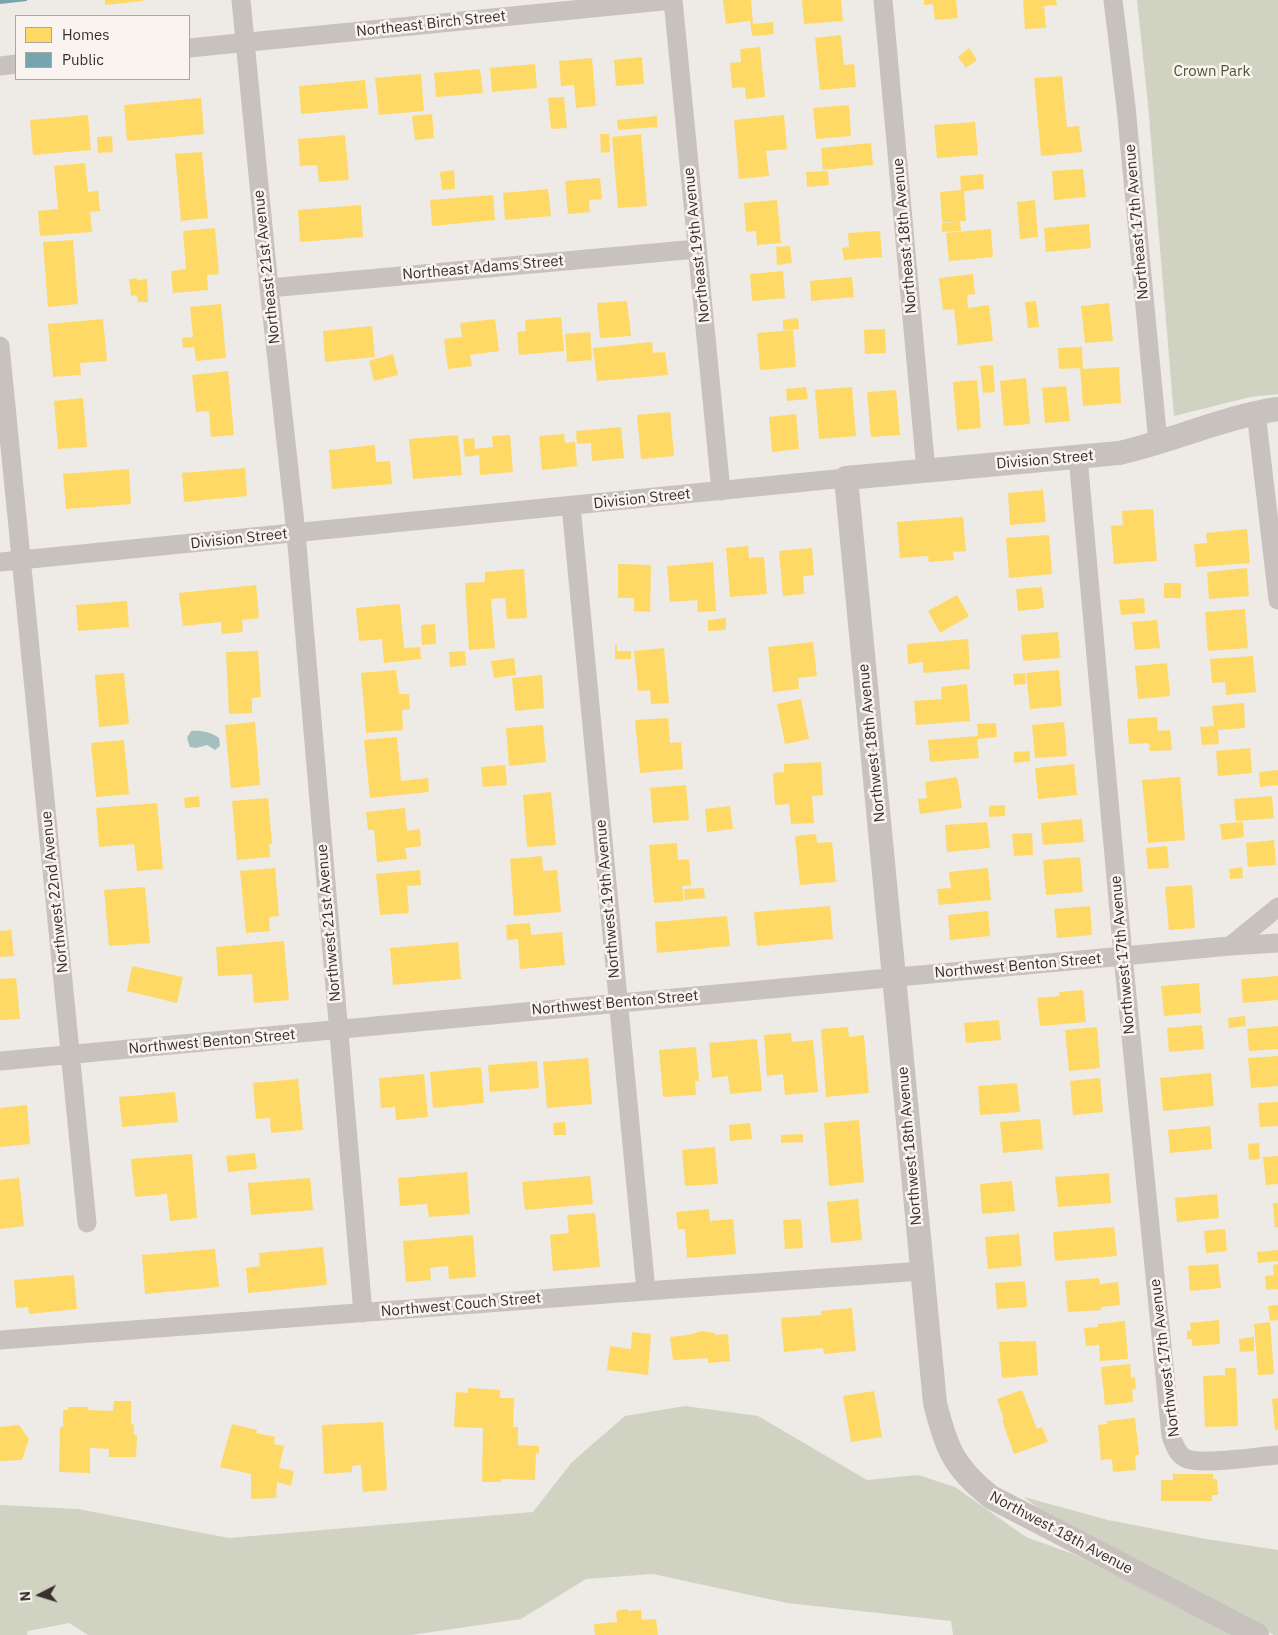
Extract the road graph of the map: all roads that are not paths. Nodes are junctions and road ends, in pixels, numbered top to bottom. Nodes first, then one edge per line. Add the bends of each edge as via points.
1 (241, 0) edge
2 (673, 0) edge
3 (883, 0) edge
4 (1113, 0) edge
5 (245, 43) junction
6 (190, 48) edge
7 (15, 64) edge
8 (0, 66) edge
9 (697, 248) junction
10 (269, 288) junction
11 (0, 346) edge
12 (1267, 411) edge
13 (1158, 443) junction
14 (1078, 457) junction
15 (926, 471) junction
16 (846, 478) junction
17 (721, 491) junction
18 (571, 506) junction
19 (296, 533) junction
20 (22, 560) junction
21 (0, 562) edge
22 (1278, 600) edge
23 (1278, 907) edge
24 (1278, 943) edge
25 (1230, 946) junction
26 (1123, 956) junction
27 (894, 977) junction
28 (618, 1003) junction
29 (338, 1030) junction
30 (71, 1055) junction
31 (0, 1061) edge
32 (87, 1223) dead end
33 (922, 1272) junction
34 (646, 1290) junction
35 (363, 1313) junction
36 (0, 1340) edge
37 (1278, 1455) edge
38 (1257, 1635) edge

1 - 5 street, Northeast 21st Avenue
2 - 5 street, Northeast Birch Street
2 - 9 street, Northeast 19th Avenue
3 - 15 street, Northeast 18th Avenue
4 - 13 street, Northeast 17th Avenue
5 - 6 street, Northeast Birch Street
5 - 10 street, Northeast 21st Avenue
7 - 8 street
9 - 10 street, Northeast Adams Street
9 - 17 street, Northeast 19th Avenue
10 - 19 street, Northeast 21st Avenue
11 - 20 street, Northwest 22nd Avenue
12 - 13 street, Division Street via 1219,422
12 - 22 street
13 - 14 street, Division Street via 1120,453
14 - 15 street, Division Street
14 - 26 street, Northwest 17th Avenue
15 - 16 street, Division Street
16 - 17 street, Division Street
16 - 27 street, Northwest 18th Avenue
17 - 18 street, Division Street
18 - 19 street, Division Street
18 - 28 street, Northwest 19th Avenue
19 - 20 street, Division Street
19 - 29 street, Northwest 21st Avenue
20 - 21 street, Division Street
20 - 30 street, Northwest 22nd Avenue
23 - 25 street
24 - 25 street, Northwest Benton Street
25 - 26 street, Northwest Benton Street
26 - 27 street, Northwest Benton Street
26 - 37 street, Northwest 17th Avenue via 1171,1436 1177,1452 1198,1462
27 - 28 street, Northwest Benton Street
27 - 33 street, Northwest 18th Avenue
28 - 29 street, Northwest Benton Street
28 - 34 street, Northwest 19th Avenue
29 - 30 street, Northwest Benton Street
29 - 35 street, Northwest 21st Avenue
30 - 31 street, Northwest Benton Street
30 - 32 street, Northwest 22nd Avenue
33 - 34 street, Northwest Couch Street
33 - 38 street, Northwest 18th Avenue via 935,1403 943,1436 972,1482 991,1497
34 - 35 street, Northwest Couch Street
35 - 36 street, Northwest Couch Street

